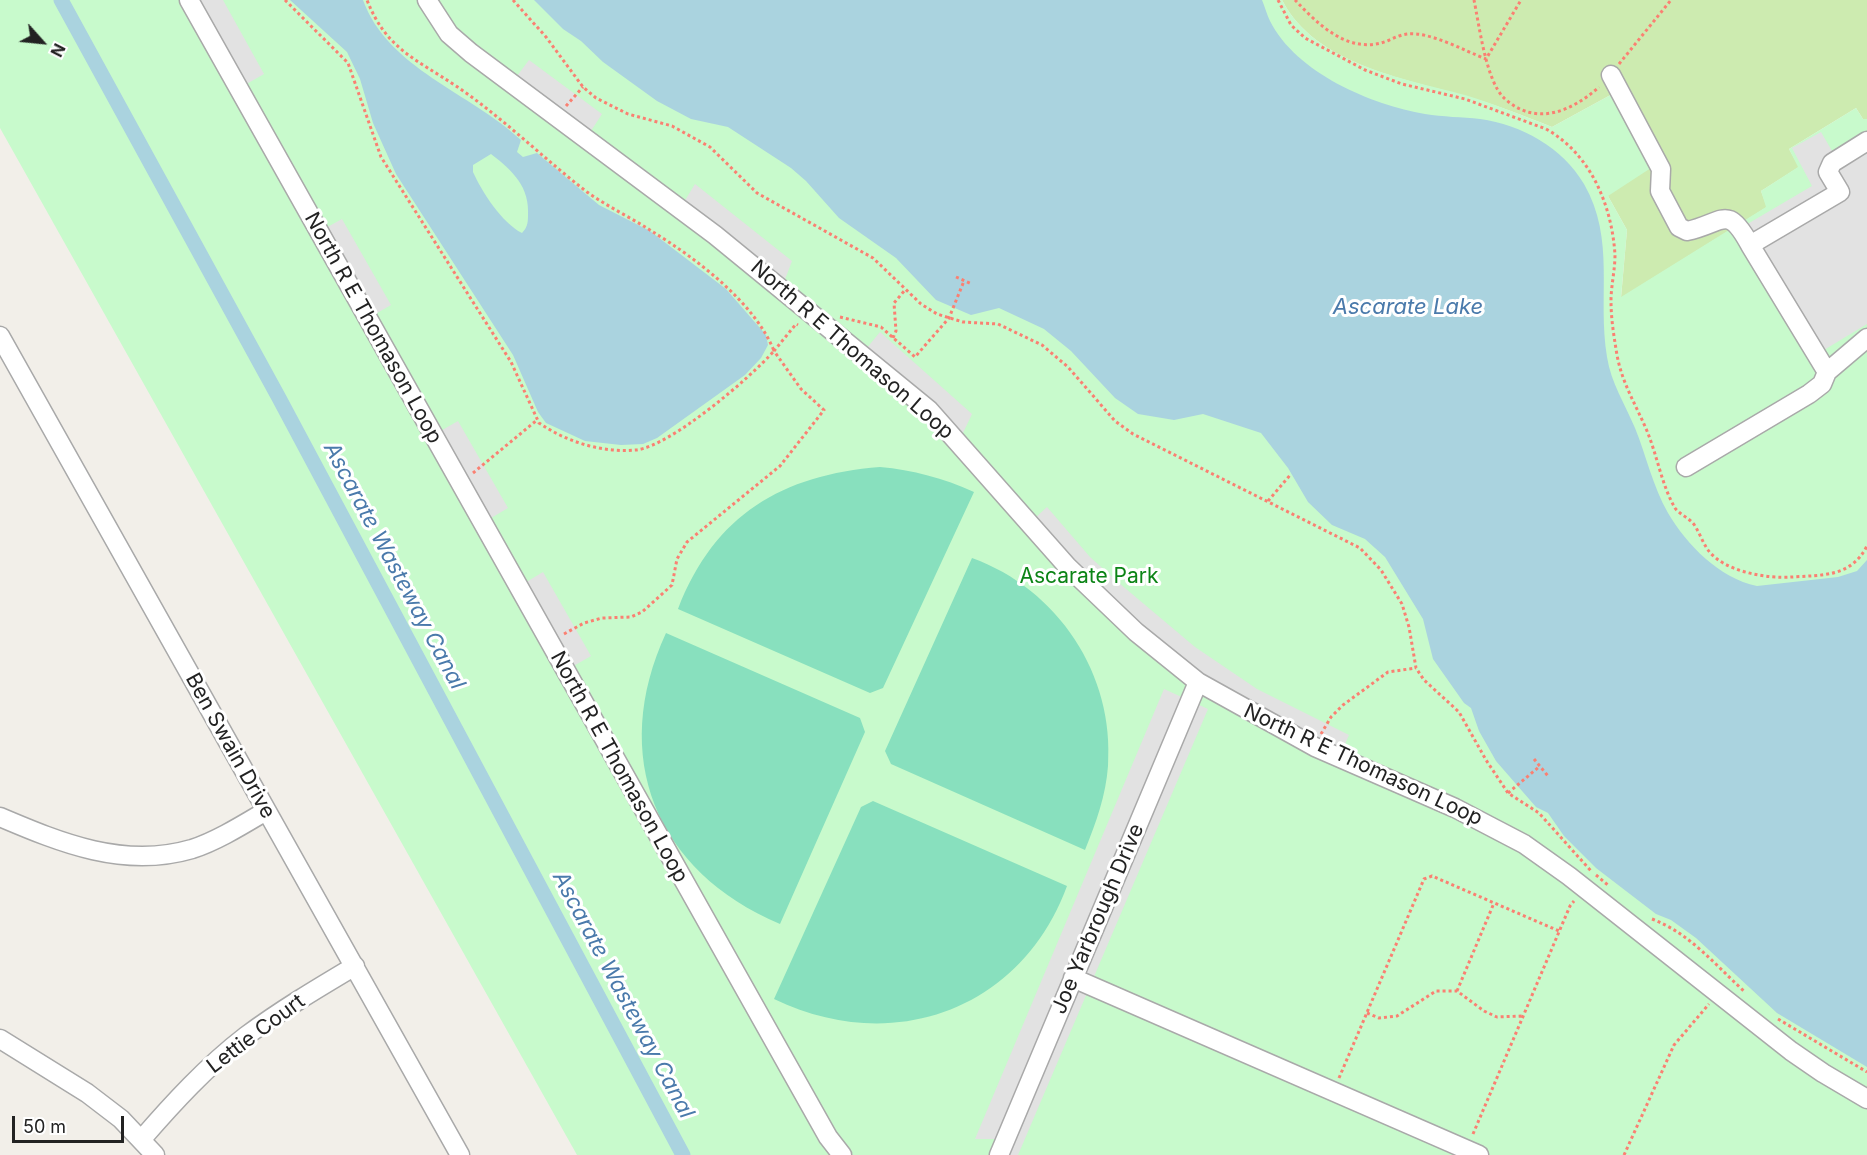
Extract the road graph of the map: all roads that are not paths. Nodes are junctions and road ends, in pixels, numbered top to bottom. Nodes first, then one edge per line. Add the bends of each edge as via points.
1 (189, 0) edge
2 (427, 0) edge
3 (1611, 75) road end
4 (1867, 141) edge
5 (1750, 245) junction
6 (0, 336) edge
7 (1867, 338) edge
8 (1827, 372) junction
9 (1686, 467) dead end
10 (1197, 682) junction
11 (266, 812) junction
12 (0, 817) edge
13 (355, 966) junction
14 (1073, 978) junction
15 (0, 1039) edge
16 (1867, 1099) edge
17 (141, 1140) junction
18 (1472, 1152) edge
19 (155, 1155) edge
20 (460, 1155) edge
21 (842, 1155) edge
22 (999, 1155) edge

1 - 21 street, North R E Thomason Loop via 828,1137
2 - 10 street, North R E Thomason Loop via 449,34 471,53 716,235 929,410 1067,566 1136,632
3 - 5 street via 1661,169 1660,191 1679,227 1687,231 1724,218 1733,220
4 - 5 street via 1833,163 1828,172 1840,192
5 - 8 street
6 - 11 street, Ben Swain Drive
7 - 8 street
8 - 9 street via 1822,384 1809,394
10 - 14 street, Joe Yarbrough Drive
10 - 16 street, North R E Thomason Loop via 1315,747 1524,844 1823,1073
11 - 12 street via 192,849 132,856 63,844
11 - 13 street, Ben Swain Drive
13 - 17 street, Lettie Court via 244,1037 202,1074
13 - 20 street, Ben Swain Drive
14 - 18 street
14 - 22 street, Joe Yarbrough Drive
15 - 17 street via 87,1093
17 - 19 street

